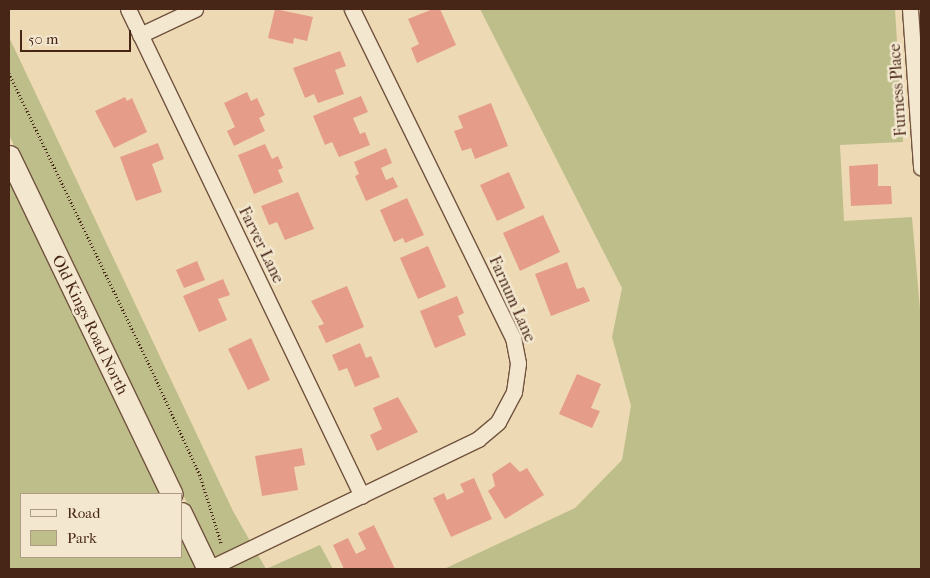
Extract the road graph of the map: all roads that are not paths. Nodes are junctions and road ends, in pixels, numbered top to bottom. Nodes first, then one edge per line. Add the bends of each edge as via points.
1 (128, 9) edge
2 (195, 9) edge
3 (352, 9) edge
4 (910, 9) edge
5 (140, 34) junction
6 (918, 71) edge
7 (12, 168) edge
8 (921, 168) edge
9 (172, 493) edge
10 (362, 496) junction
11 (182, 515) edge
12 (208, 569) edge

1 - 5 street, Farver Lane
2 - 5 street
3 - 10 street, Farnum Lane via 509,329 518,364 510,403 489,431
4 - 6 street, Furness Place
5 - 10 street, Farver Lane
6 - 8 street, Furness Place
7 - 9 street, Old Kings Road North
10 - 12 street, Farnum Lane
11 - 12 street

